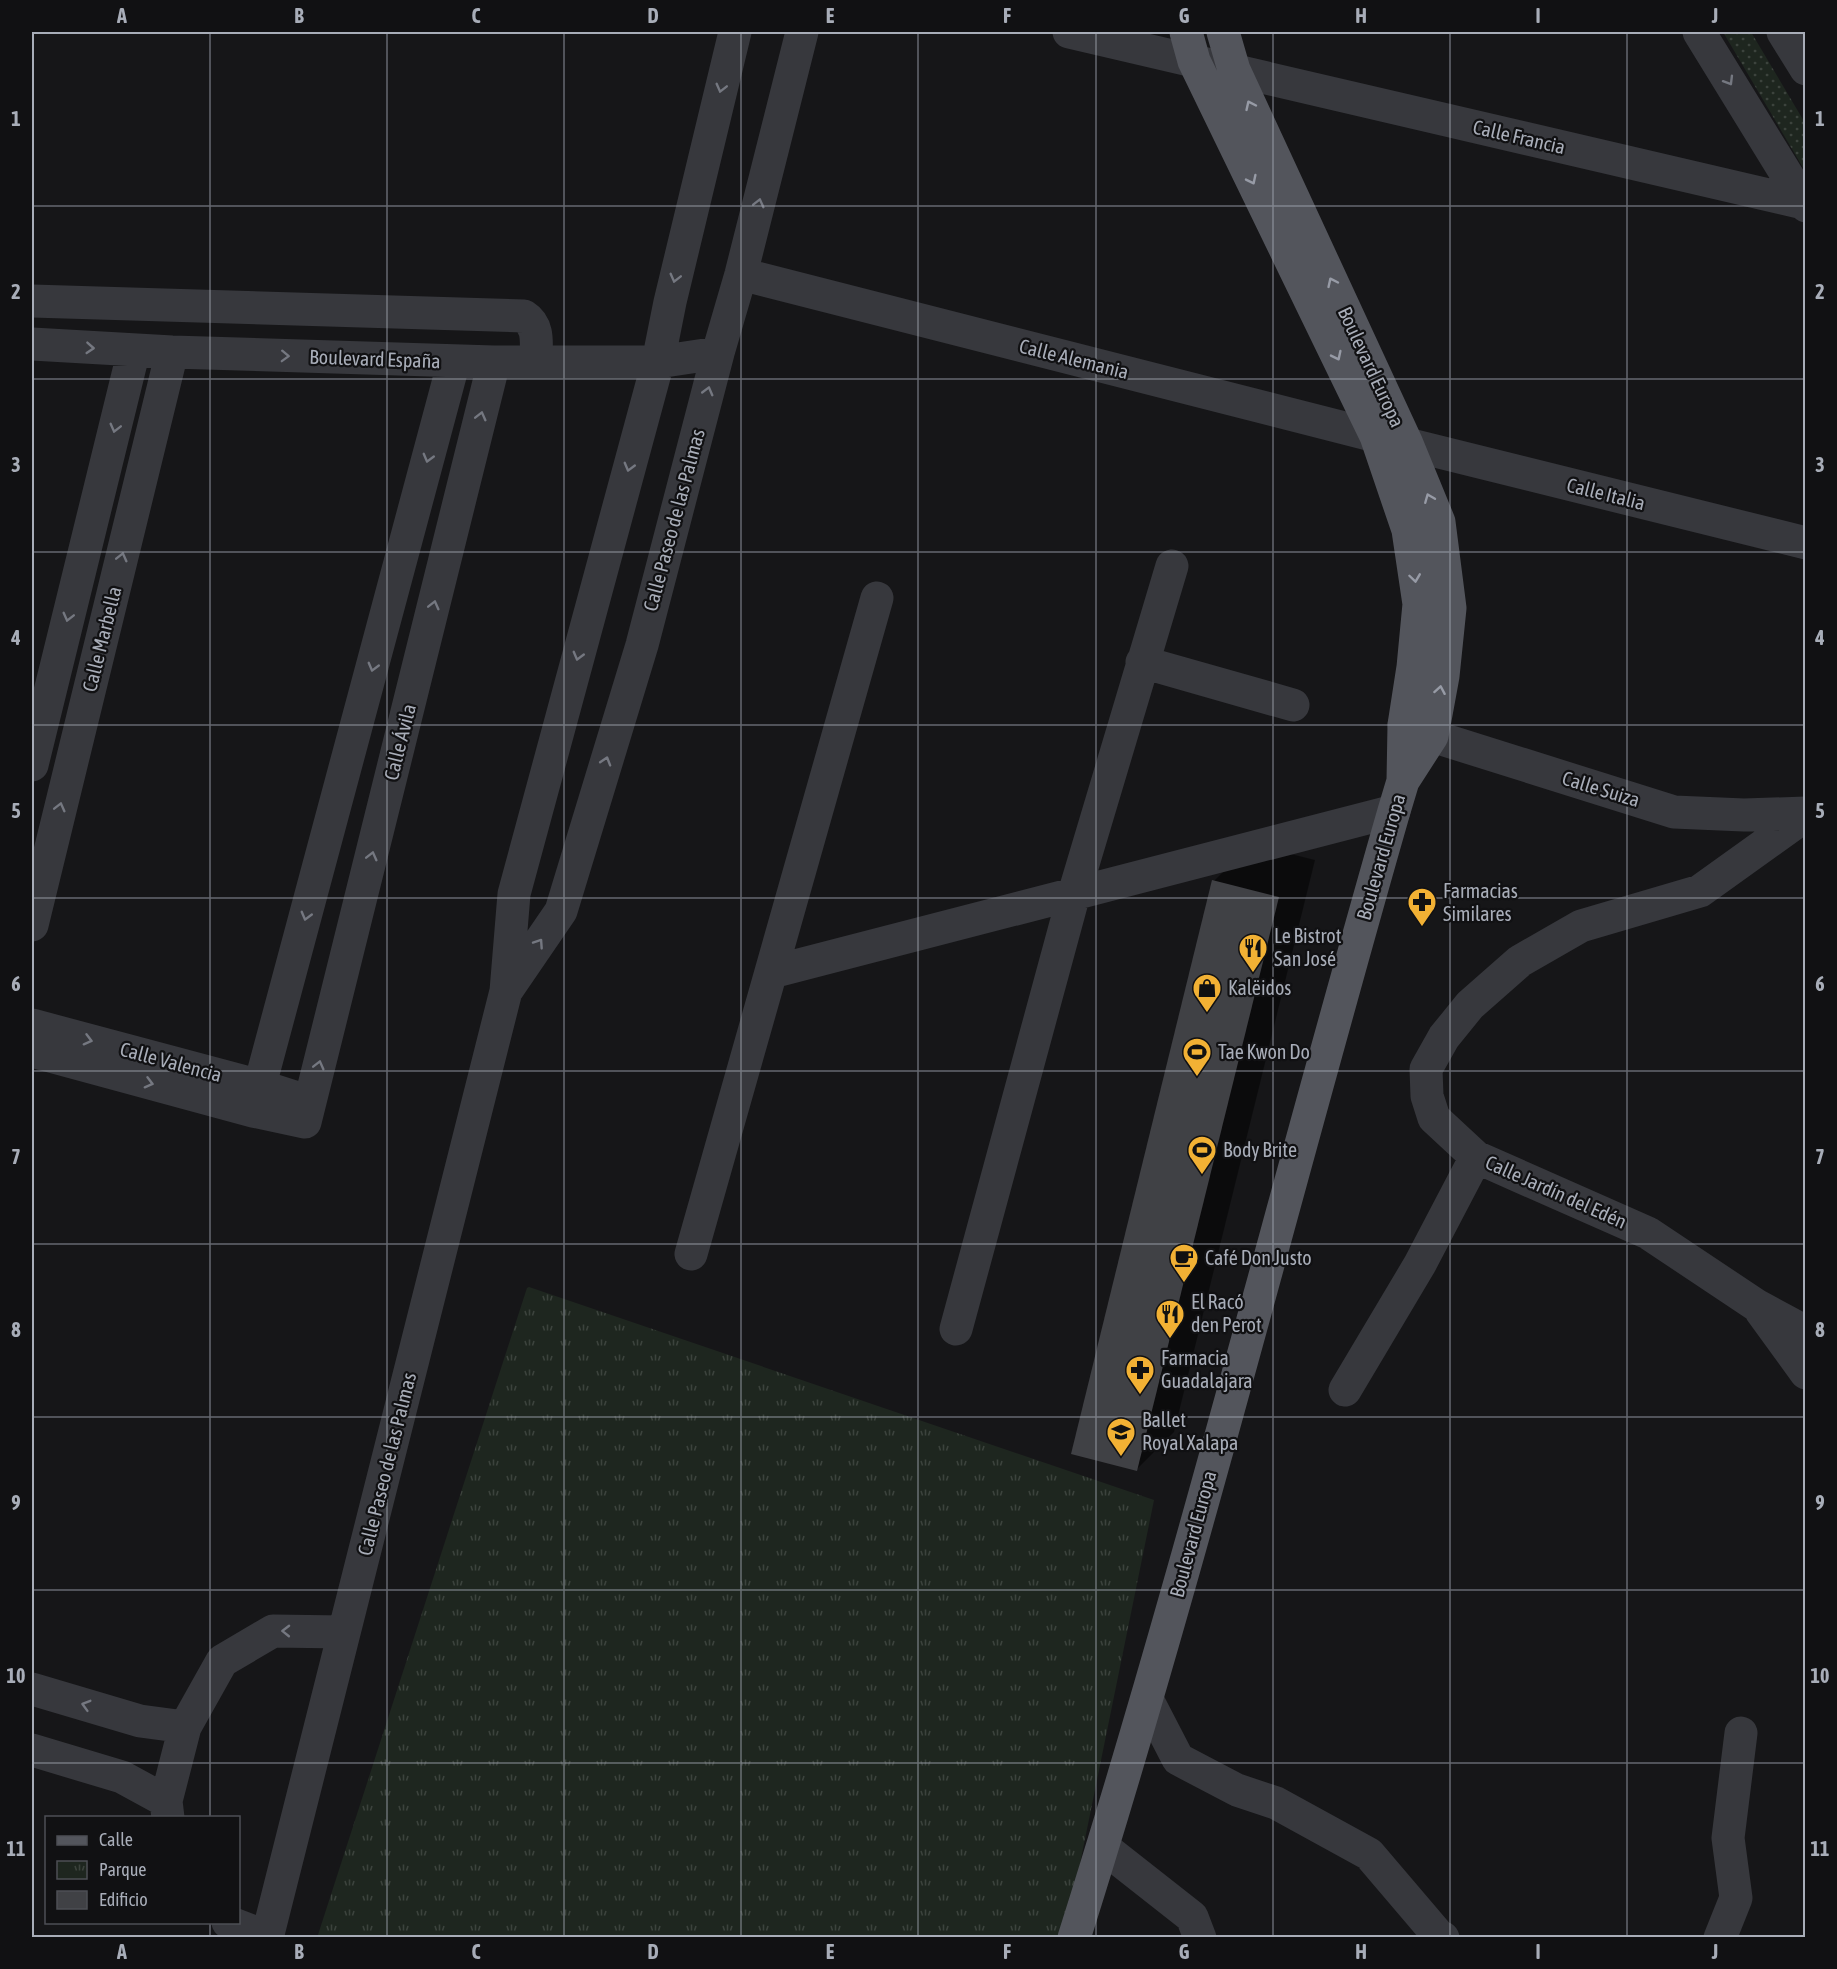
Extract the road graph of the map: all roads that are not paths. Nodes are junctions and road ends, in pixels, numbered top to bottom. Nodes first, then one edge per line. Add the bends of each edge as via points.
1 (735, 32) edge
2 (802, 32) edge
3 (1069, 32) edge
4 (1223, 32) edge
5 (1699, 32) edge
6 (1783, 32) edge
7 (1190, 46) edge
8 (1806, 69) edge
9 (1234, 70) junction
10 (1804, 205) edge
11 (741, 274) junction
12 (32, 301) edge
13 (32, 344) edge
14 (134, 350) junction
15 (172, 352) junction
16 (718, 353) junction
17 (454, 361) junction
18 (495, 362) junction
19 (536, 362) junction
20 (658, 362) junction
21 (1391, 440) junction
22 (1806, 543) edge
23 (1172, 566) dead end
24 (77, 579) junction
25 (114, 590) junction
26 (877, 598) dead end
27 (381, 636) junction
28 (423, 650) junction
29 (1142, 662) junction
30 (1293, 705) dead end
31 (1418, 731) junction
32 (32, 765) edge
33 (1399, 796) junction
34 (1806, 814) edge
35 (41, 849) edge
36 (316, 880) junction
37 (362, 894) junction
38 (1074, 894) junction
39 (32, 926) edge
40 (772, 972) junction
41 (506, 991) junction
42 (32, 1024) edge
43 (32, 1051) edge
44 (257, 1098) junction
45 (307, 1112) joint
46 (1476, 1156) junction
47 (691, 1254) dead end
48 (1756, 1305) junction
49 (956, 1329) dead end
50 (1806, 1332) edge
51 (1806, 1373) edge
52 (1345, 1390) dead end
53 (344, 1632) junction
54 (32, 1689) edge
55 (1148, 1701) junction
56 (185, 1727) junction
57 (1742, 1733) dead end
58 (32, 1750) edge
59 (167, 1809) edge
60 (1103, 1847) junction
61 (231, 1924) edge
62 (267, 1937) edge
63 (1074, 1938) edge
64 (1200, 1938) edge
65 (1443, 1938) edge
66 (1720, 1938) edge

1 -> 20 street, Calle Paseo de las Palmas
11 -> 2 street, Calle Paseo de las Palmas
3 - 7 street, Calle Francia
4 - 9 main road, Boulevard Europa
5 -> 10 street
6 - 8 street
7 - 9 street, Calle Francia
7 -> 21 main road, Boulevard Europa
9 - 10 street, Calle Francia
21 -> 9 main road, Boulevard Europa
11 - 16 street, Calle Paseo de las Palmas
11 - 21 street, Calle Alemania
12 - 19 street via 524,316 536,328
13 -> 14 street, Boulevard España
14 - 15 street, Boulevard España
14 -> 24 street, Calle Marbella
15 -> 17 street, Boulevard España
25 -> 15 street, Calle Marbella
16 - 20 street, Boulevard España
41 -> 16 street, Calle Paseo de las Palmas via 561,911 642,645
17 - 18 street, Boulevard España
17 -> 27 street
18 - 19 street, Boulevard España
28 -> 18 street, Calle Ávila
19 - 20 street, Boulevard España
20 -> 41 street, Calle Paseo de las Palmas via 514,894
21 - 22 street, Calle Italia
21 - 31 main road, Boulevard Europa via 1419,604 1413,667
23 - 29 street
24 - 25 street
24 -> 32 street, Calle Marbella
35 -> 25 street, Calle Marbella
26 - 40 street
27 - 28 street
27 -> 36 street
37 -> 28 street, Calle Ávila
29 - 30 street
29 - 38 street
31 - 33 main road, Boulevard Europa
31 - 34 street, Calle Suiza via 1674,812
33 - 38 street
33 - 55 main road, Boulevard Europa
34 - 46 street, Calle Jardín del Edén via 1700,891 1581,926 1520,961 1470,1005 1443,1037 1426,1068 1427,1096 1434,1118
35 - 39 street, Calle Marbella
36 - 37 street
36 -> 44 street
45 -> 37 street, Calle Ávila
38 - 40 street
38 - 49 street
40 - 47 street
41 - 53 street, Calle Paseo de las Palmas
42 -> 44 street, Calle Valencia
43 -> 44 street, Calle Valencia
44 - 45 street, Calle Valencia
46 - 48 street, Calle Jardín del Edén via 1648,1233
46 - 52 street via 1420,1264
48 - 50 street, Calle Jardín del Edén
48 - 51 street, Calle Jardín del Edén
53 -> 56 street via 273,1631 222,1661
53 - 62 street, Calle Paseo de las Palmas
56 -> 54 street via 140,1721
55 - 60 main road, Boulevard Europa
55 - 65 street via 1178,1759 1237,1790 1276,1803 1369,1854
56 - 59 street
57 - 66 street via 1728,1838 1736,1898
58 - 59 street via 122,1777
60 - 63 main road, Boulevard Europa
60 - 64 street via 1192,1917
61 - 62 street

